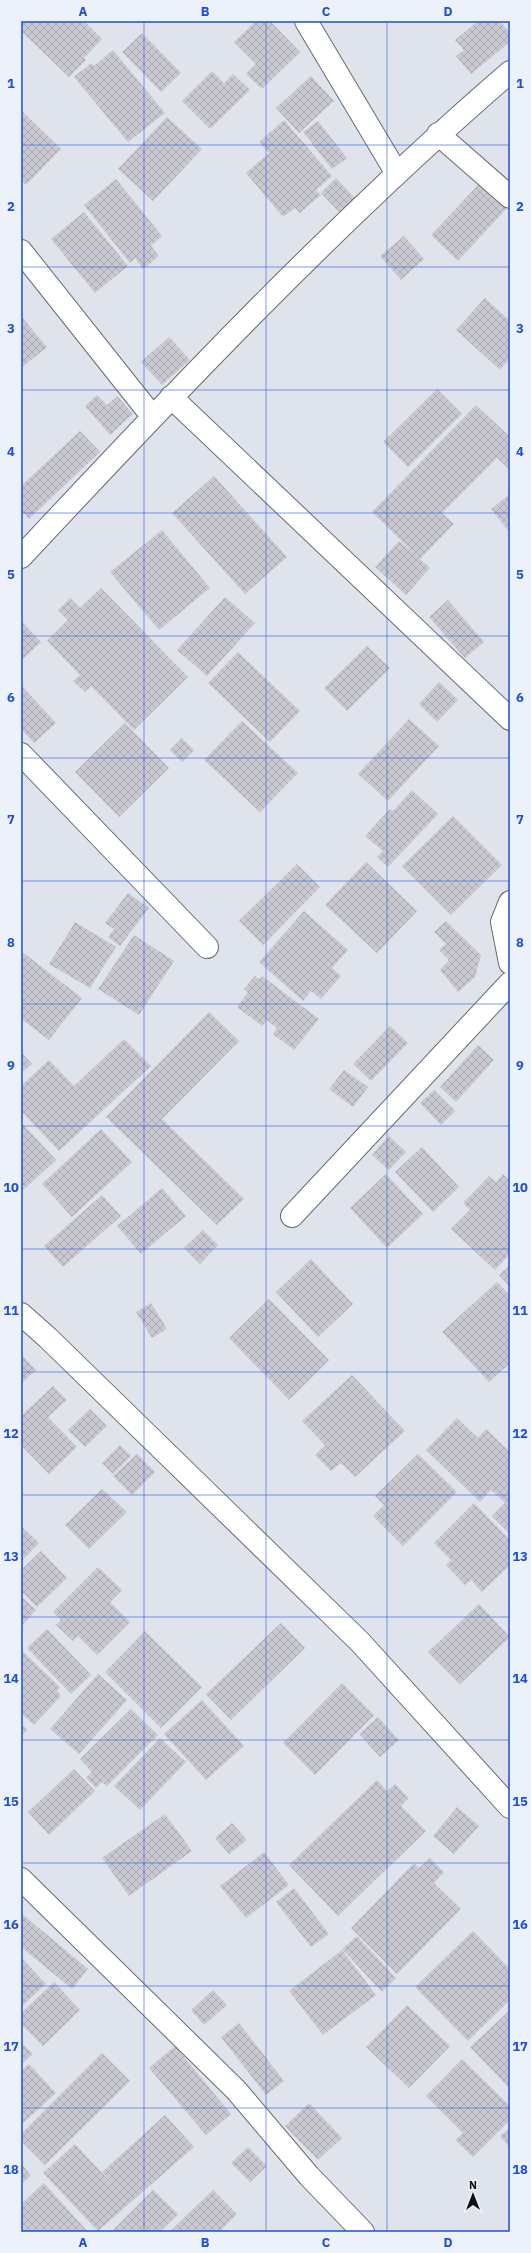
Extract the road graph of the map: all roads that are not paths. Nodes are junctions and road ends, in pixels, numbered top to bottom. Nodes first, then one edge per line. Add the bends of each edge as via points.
1 (306, 21) edge
2 (510, 72) edge
3 (438, 134) junction
4 (396, 172) junction
5 (510, 197) edge
6 (21, 251) edge
7 (171, 397) junction
8 (152, 416) junction
9 (21, 557) edge
10 (510, 719) edge
11 (21, 754) edge
12 (510, 902) edge
13 (207, 947) dead end
14 (510, 963) edge
15 (510, 983) edge
16 (292, 1216) dead end
17 (21, 1314) edge
18 (510, 1807) edge
19 (21, 1879) edge
20 (363, 2232) edge

1 - 4 street
2 - 3 street
3 - 4 street
3 - 5 street
4 - 7 street
6 - 8 street
7 - 8 street
7 - 10 street
8 - 9 street
11 - 13 street
12 - 14 street via 502,922
15 - 16 street
17 - 18 street via 360,1642
19 - 20 street via 236,2090 309,2176

